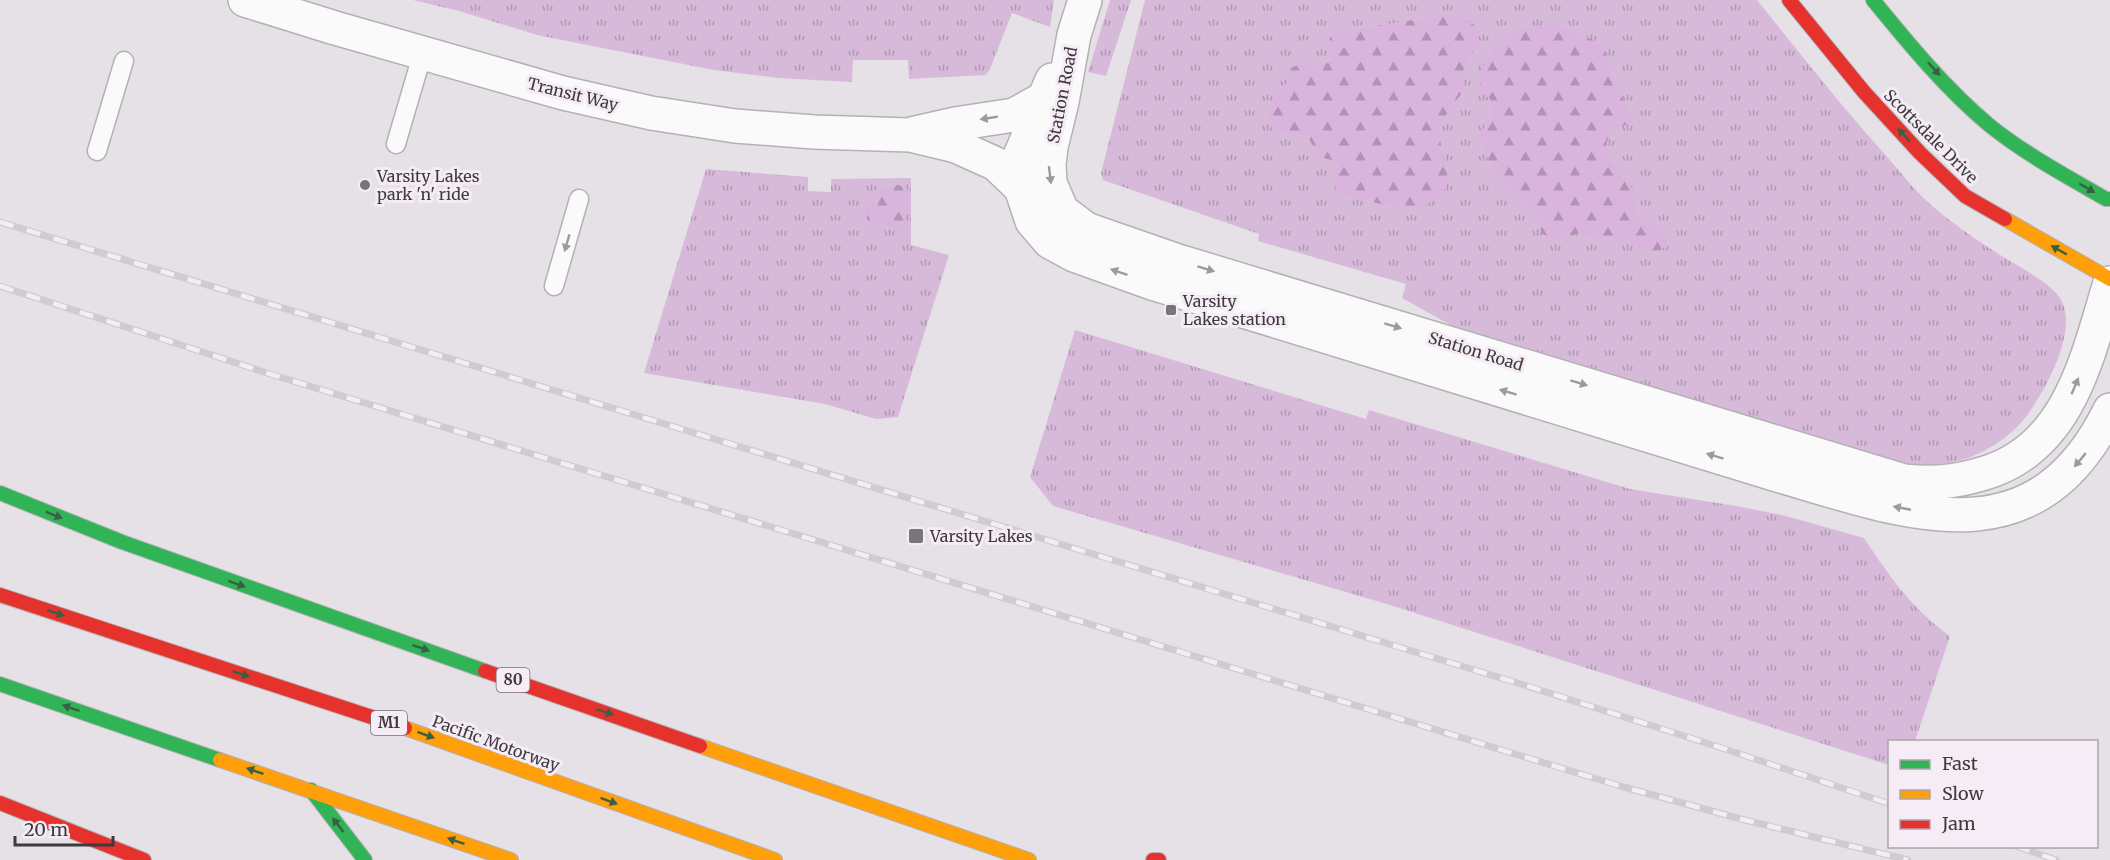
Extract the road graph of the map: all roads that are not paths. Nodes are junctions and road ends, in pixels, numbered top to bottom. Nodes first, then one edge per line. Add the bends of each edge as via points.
1 (245, 0) edge
2 (1085, 0) edge
3 (1789, 0) edge
4 (1873, 0) edge
5 (1074, 35) junction
6 (423, 52) junction
7 (124, 61) dead end
8 (1043, 99) junction
9 (910, 135) junction
10 (396, 144) dead end
11 (97, 150) dead end
12 (1021, 188) junction
13 (579, 199) dead end
14 (2110, 199) edge
15 (2110, 281) edge
16 (554, 286) dead end
17 (2110, 410) edge
18 (0, 494) edge
19 (0, 595) edge
20 (0, 684) edge
21 (311, 790) junction
22 (0, 803) edge
23 (144, 860) edge
24 (365, 860) edge
25 (511, 860) edge
26 (775, 860) edge
27 (1029, 860) edge
28 (1153, 860) edge
29 (1159, 860) edge

1 - 6 street, Transit Way
2 - 5 street
15 -> 3 main road, Scottsdale Drive via 1965,196 1864,92
4 -> 14 main road via 1964,103 2049,167
5 - 8 street, Station Road
5 -> 15 street, Station Road via 1049,164 1050,183 1062,211 1086,229 1189,264 1904,480 1931,483 1973,476 2019,458 2038,443 2074,390
6 - 9 street, Transit Way via 651,114 735,126
6 - 10 lane
7 - 11 lane
8 -> 9 street, Transit Way via 1014,115
8 - 12 street, Station Road via 1020,156
9 - 12 street, Transit Way via 956,146 996,164
17 -> 12 street, Station Road via 2094,441 2065,476 2046,491 2020,505 1986,514 1925,513 1751,467 1092,262 1050,242 1032,221
13 -> 16 lane
18 -> 27 main road, 80 via 330,617
19 -> 26 main road, Pacific Motorway / M1 via 401,727
21 -> 20 main road
24 -> 21 main road
25 -> 21 main road
22 - 23 main road
28 - 29 main road

